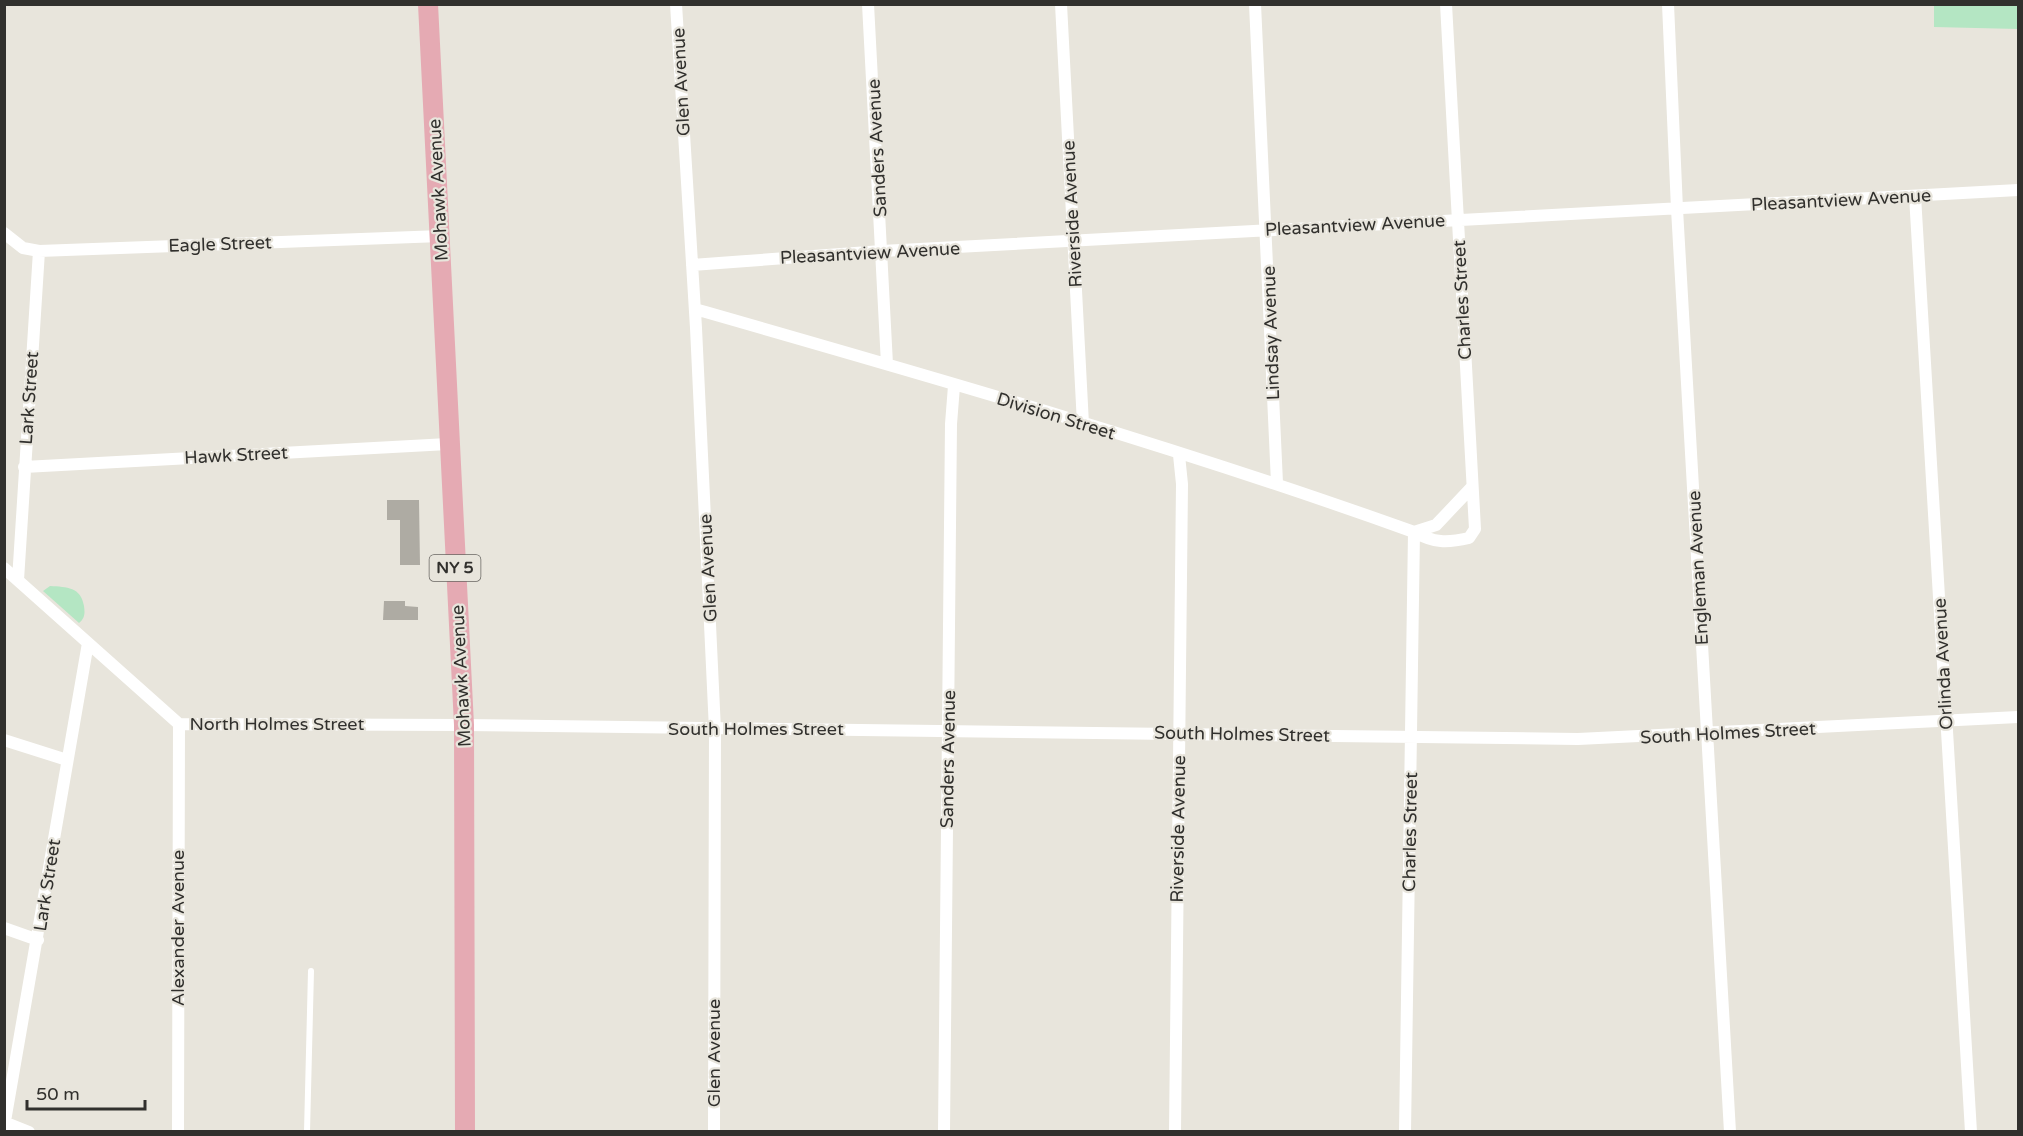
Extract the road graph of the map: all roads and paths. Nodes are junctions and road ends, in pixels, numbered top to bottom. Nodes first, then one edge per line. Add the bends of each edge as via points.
1 (428, 4) edge
2 (676, 4) edge
3 (868, 4) edge
4 (1061, 4) edge
5 (1255, 4) edge
6 (1446, 4) edge
7 (1668, 4) edge
8 (2019, 190) edge
9 (1915, 196) junction
10 (1677, 209) junction
11 (1457, 220) junction
12 (1267, 230) junction
13 (4, 233) edge
14 (441, 236) junction
15 (1074, 242) junction
16 (39, 251) junction
17 (882, 251) junction
18 (692, 265) junction
19 (695, 309) junction
20 (887, 364) junction
21 (954, 386) junction
22 (1083, 424) junction
23 (448, 444) junction
24 (1179, 454) junction
25 (24, 467) junction
26 (1277, 483) junction
27 (1472, 487) junction
28 (1414, 532) junction
29 (4, 568) edge
30 (18, 580) junction
31 (88, 643) junction
32 (2019, 717) edge
33 (1946, 721) junction
34 (179, 724) junction
35 (464, 725) junction
36 (715, 730) junction
37 (949, 730) junction
38 (1179, 733) junction
39 (1707, 735) junction
40 (1411, 737) junction
41 (4, 740) edge
42 (67, 760) junction
43 (4, 928) edge
44 (38, 940) junction
45 (311, 971) dead end
46 (5, 1122) edge
47 (4, 1127) edge
48 (29, 1131) edge
49 (178, 1131) edge
50 (307, 1131) edge
51 (465, 1131) edge
52 (714, 1131) edge
53 (944, 1131) edge
54 (1175, 1131) edge
55 (1405, 1131) edge
56 (1730, 1131) edge
57 (1971, 1131) edge

1 - 14 main road, Mohawk Avenue / NY 5
2 - 18 street, Glen Avenue
3 - 17 street, Sanders Avenue
4 - 15 street, Riverside Avenue
5 - 12 street, Lindsay Avenue
6 - 11 street, Charles Street
7 - 10 street, Engleman Avenue
8 - 9 street, Pleasantview Avenue
9 - 10 street, Pleasantview Avenue
9 - 33 street, Orlinda Avenue
10 - 11 street, Pleasantview Avenue
10 - 39 street, Engleman Avenue
11 - 12 street, Pleasantview Avenue
11 - 27 street, Charles Street
12 - 15 street, Pleasantview Avenue
12 - 26 street, Lindsay Avenue
13 - 16 street, Eagle Street via 22,248
14 - 16 street, Eagle Street
14 - 23 main road, Mohawk Avenue / NY 5
15 - 17 street, Pleasantview Avenue
15 - 22 street, Riverside Avenue
16 - 25 street, Lark Street
17 - 18 street, Pleasantview Avenue
17 - 20 street, Sanders Avenue
18 - 19 street, Glen Avenue
19 - 20 street, Division Street
19 - 36 street, Glen Avenue
20 - 21 street, Division Street
21 - 22 street, Division Street
21 - 37 street, Sanders Avenue
22 - 24 street, Division Street
23 - 25 street, Hawk Street
23 - 35 main road, Mohawk Avenue / NY 5
24 - 26 street, Division Street
24 - 38 street, Riverside Avenue via 1182,484
25 - 30 street, Lark Street
26 - 28 street, Division Street
27 - 28 street via 1436,525
27 - 28 street, Charles Street via 1475,529 1469,538 1431,541
28 - 40 street, Charles Street
29 - 30 street, North Holmes Street
30 - 31 street, North Holmes Street
31 - 34 street, North Holmes Street
31 - 42 street, Lark Street
32 - 33 street, South Holmes Street
33 - 39 street, South Holmes Street
33 - 57 street, Orlinda Avenue
34 - 35 street, North Holmes Street
34 - 49 street, Alexander Avenue
35 - 36 street, South Holmes Street
35 - 51 main road, Mohawk Avenue / NY 5
36 - 37 street, South Holmes Street
36 - 52 street, Glen Avenue
37 - 38 street, South Holmes Street
37 - 53 street, Sanders Avenue
38 - 40 street, South Holmes Street
38 - 54 street, Riverside Avenue
39 - 40 street, South Holmes Street via 1578,739
39 - 56 street, Engleman Avenue
40 - 55 street, Charles Street
41 - 42 street
42 - 44 street, Lark Street
43 - 44 street
44 - 46 street, Lark Street
45 - 50 lane
46 - 47 street, Lark Street
46 - 48 street

